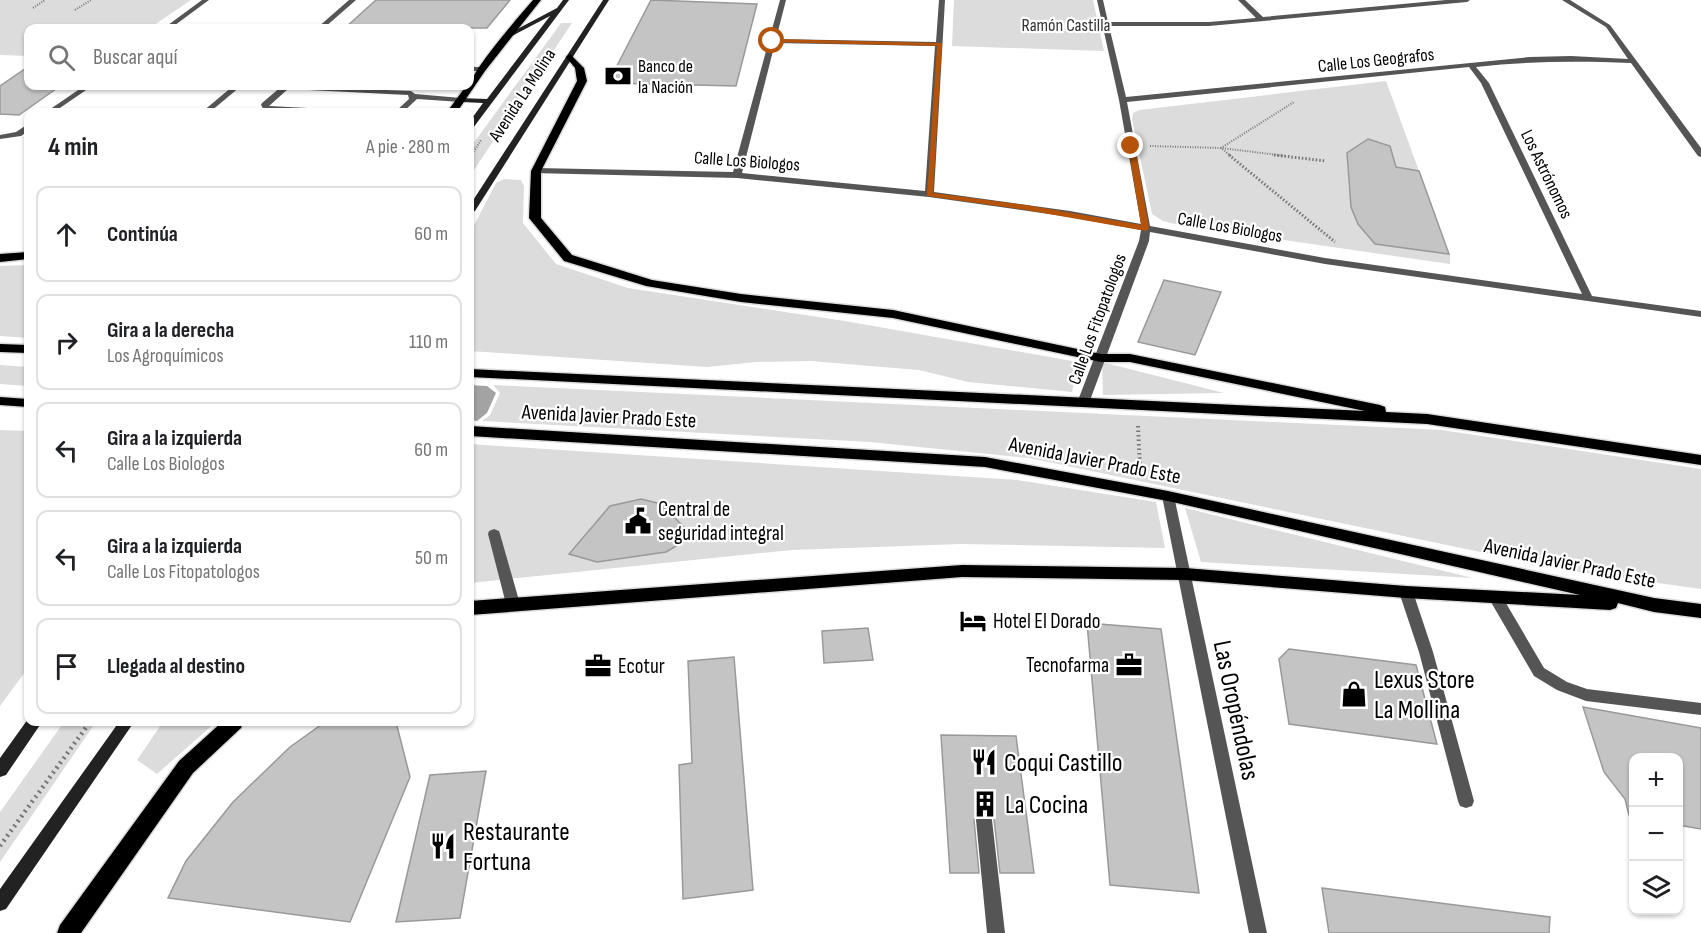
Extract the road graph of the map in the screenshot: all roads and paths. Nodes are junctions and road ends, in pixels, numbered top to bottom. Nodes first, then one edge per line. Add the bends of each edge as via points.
1 (45, 0) edge
2 (91, 0) edge
3 (206, 0) edge
4 (352, 0) edge
5 (537, 0) edge
6 (566, 0) edge
7 (606, 0) edge
8 (783, 0) edge
9 (942, 0) edge
10 (1100, 0) edge
11 (1241, 0) edge
12 (1467, 0) edge
13 (1565, 0) edge
14 (33, 8) dead end
15 (560, 9) junction
16 (75, 10) dead end
17 (1261, 20) junction
18 (172, 24) edge
19 (325, 24) edge
20 (1104, 24) junction
21 (508, 36) junction
22 (772, 41) junction
23 (940, 44) junction
24 (570, 57) junction
25 (1633, 61) junction
26 (1471, 65) junction
27 (474, 69) edge
28 (482, 69) junction
29 (474, 81) edge
30 (82, 90) edge
31 (232, 90) edge
32 (282, 90) edge
33 (366, 90) edge
34 (468, 90) edge
35 (413, 96) junction
36 (1300, 98) dead end
37 (461, 100) junction
38 (1123, 100) junction
39 (489, 101) junction
40 (57, 108) edge
41 (211, 108) edge
42 (267, 108) edge
43 (403, 108) edge
44 (455, 108) edge
45 (474, 121) edge
46 (24, 130) edge
47 (0, 137) edge
48 (1131, 146) junction
49 (1221, 148) junction
50 (1701, 154) edge
51 (1326, 161) dead end
52 (536, 171) junction
53 (737, 175) junction
54 (929, 194) junction
55 (474, 204) edge
56 (1146, 228) junction
57 (1341, 247) dead end
58 (24, 256) edge
59 (0, 258) edge
60 (1589, 299) junction
61 (1701, 314) edge
62 (0, 348) edge
63 (24, 349) edge
64 (1101, 358) junction
65 (474, 373) edge
66 (0, 401) edge
67 (24, 403) edge
68 (1083, 403) junction
69 (1427, 419) junction
70 (474, 431) edge
71 (1701, 460) edge
72 (1168, 496) junction
73 (494, 534) dead end
74 (1185, 574) junction
75 (1406, 592) junction
76 (1495, 597) junction
77 (513, 604) junction
78 (1654, 605) junction
79 (474, 608) edge
80 (1701, 611) edge
81 (1701, 709) edge
82 (31, 726) edge
83 (87, 726) edge
84 (125, 726) edge
85 (230, 726) edge
86 (0, 770) edge
87 (1466, 801) dead end
88 (984, 820) dead end
89 (0, 846) edge
90 (0, 903) edge
91 (68, 933) edge
92 (996, 933) edge
93 (1258, 933) edge

1 - 14 path
2 - 16 path
3 - 18 street
4 - 19 street
5 - 21 main road
6 - 15 main road, Avenida La Molina
7 - 24 main road, Avenida La Molina
8 - 22 street
9 - 23 street
10 - 20 street, Calle Los Fitopatologos
11 - 17 street
12 - 17 street
13 - 25 street via 1604,22
15 - 21 main road
15 - 39 main road, Avenida La Molina
17 - 20 street
20 - 38 street, Calle Los Fitopatologos
21 - 28 main road
22 - 23 street
22 - 53 street
23 - 54 street
24 - 52 main road via 579,68 582,81
24 - 55 main road, Avenida La Molina
25 - 26 street, Calle Los Geografos via 1543,58
25 - 50 street
26 - 38 street, Calle Los Geografos
26 - 60 street, Los Astrónomos via 1485,82
27 - 28 street
28 - 29 main road
30 - 40 street
31 - 41 street
32 - 42 street via 265,105
33 - 35 street via 406,92
34 - 37 main road
35 - 37 street
35 - 43 street
36 - 49 path
37 - 39 main road
37 - 44 main road
38 - 48 street, Calle Los Fitopatologos
39 - 45 main road, Avenida La Molina
46 - 47 street
48 - 49 path
48 - 56 street, Calle Los Fitopatologos
49 - 51 path
49 - 57 path
52 - 53 street, Calle Los Biologos
52 - 64 main road via 535,218 568,258 650,283 741,298 893,314
53 - 54 street, Calle Los Biologos
54 - 56 street, Calle Los Biologos
56 - 60 street, Calle Los Biologos via 1336,263
56 - 64 street, Calle Los Fitopatologos
58 - 59 main road
60 - 61 street, Calle Los Biologos
62 - 63 main road
64 - 68 street, Calle Los Fitopatologos
64 - 69 main road via 1130,358
65 - 68 main road, Avenida Javier Prado Este
66 - 67 main road
68 - 69 main road, Avenida Javier Prado Este
69 - 71 main road, Avenida Javier Prado Este
70 - 72 main road, Avenida Javier Prado Este via 985,462
72 - 74 street, Las Oropéndolas
72 - 78 main road, Avenida Javier Prado Este
73 - 77 street
74 - 75 main road
74 - 77 main road via 962,571
74 - 93 street, Las Oropéndolas
75 - 76 main road
75 - 87 street
76 - 78 main road
76 - 81 street via 1539,672 1562,686 1586,695
77 - 79 main road
78 - 80 main road, Avenida Javier Prado Este
82 - 86 main road
83 - 89 path
84 - 90 main road
85 - 91 main road via 186,767
88 - 92 street

